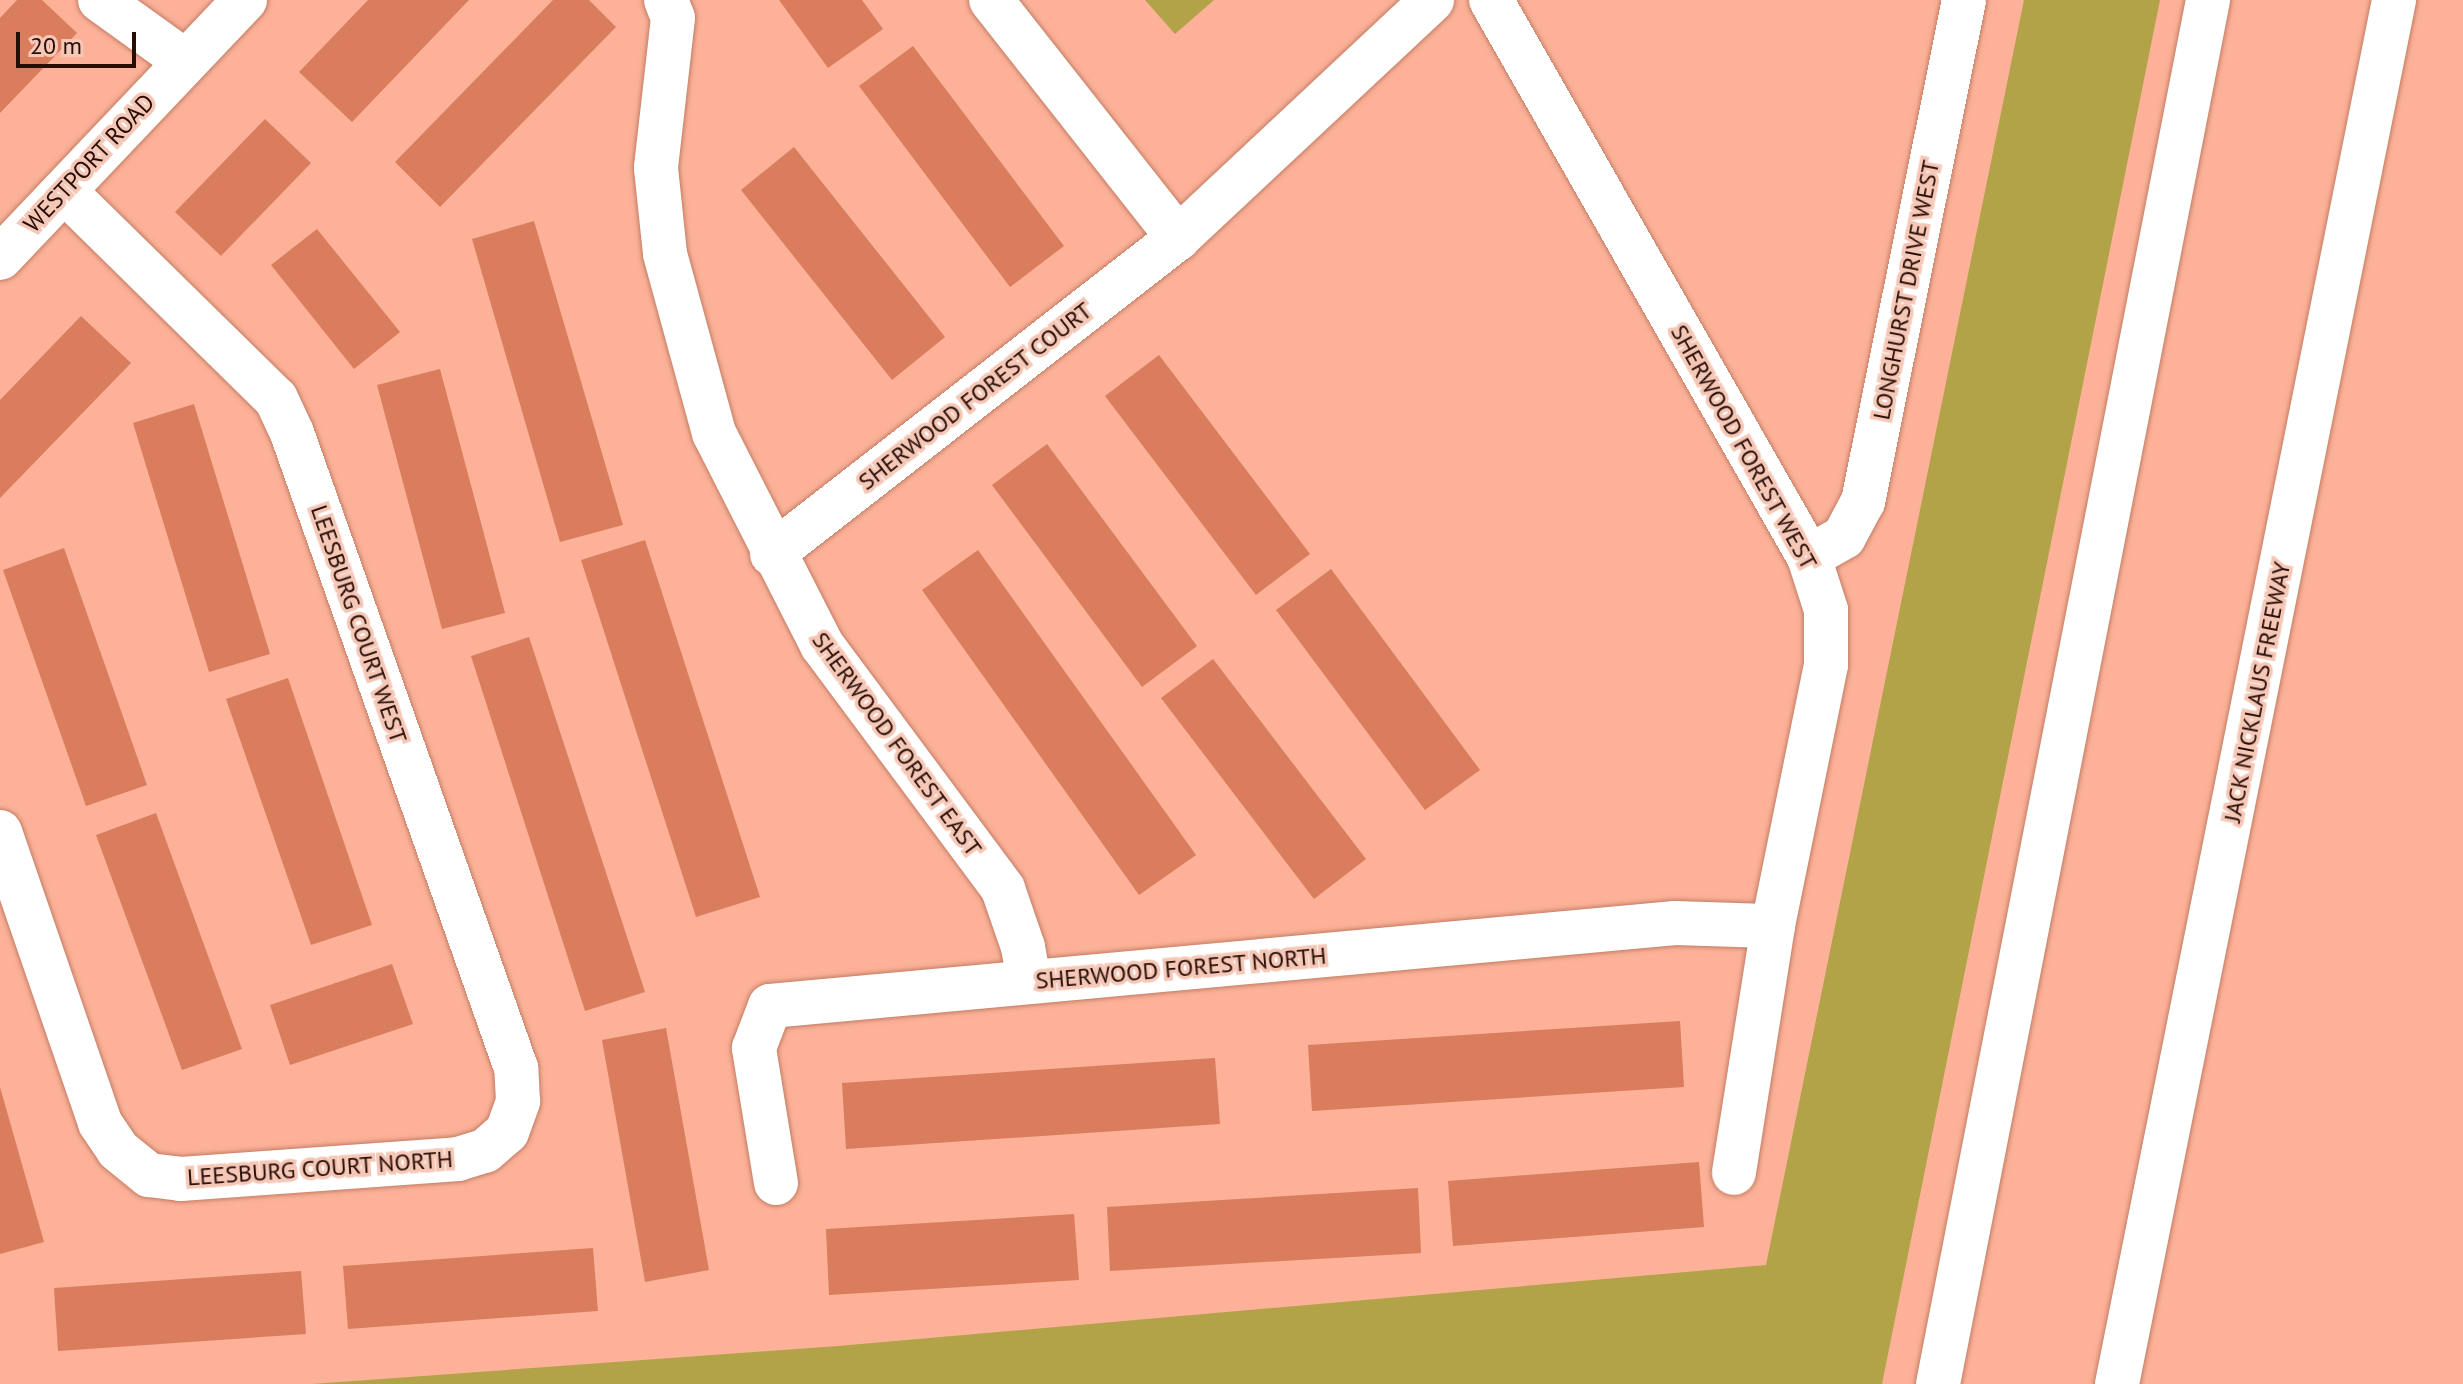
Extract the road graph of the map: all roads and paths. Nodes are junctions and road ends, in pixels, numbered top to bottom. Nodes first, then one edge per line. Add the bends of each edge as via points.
1 (100, 0) edge
2 (245, 0) edge
3 (666, 0) edge
4 (991, 0) edge
5 (1432, 0) edge
6 (1491, 0) edge
7 (1964, 0) edge
8 (2208, 0) edge
9 (2394, 0) edge
10 (185, 61) junction
11 (64, 191) junction
12 (1178, 238) junction
13 (0, 258) edge
14 (772, 554) junction
15 (1809, 557) junction
16 (0, 832) edge
17 (1773, 926) junction
18 (1029, 981) junction
19 (507, 1132) joint
20 (1734, 1173) dead end
21 (776, 1183) dead end
22 (1938, 1384) edge
23 (2117, 1384) edge

1 - 10 main road
2 - 10 main road, WESTPORT ROAD
3 - 14 main road, SHERWOOD FOREST EAST via 672,32 656,168 665,254 714,433
4 - 12 main road
5 - 12 main road, SHERWOOD FOREST COURT
6 - 15 main road, SHERWOOD FOREST WEST
7 - 15 main road, LONGHURST DRIVE WEST via 1863,502 1844,537
8 - 22 main road
9 - 23 main road, JACK NICKLAUS FREEWAY
10 - 11 main road, WESTPORT ROAD
11 - 13 main road, WESTPORT ROAD
11 - 19 main road, LEESBURG COURT WEST via 276,399 287,422 516,1068 518,1101
12 - 14 main road, SHERWOOD FOREST COURT
14 - 18 main road, SHERWOOD FOREST EAST via 822,645 1003,889
15 - 17 main road, SHERWOOD FOREST WEST via 1826,610 1826,665
16 - 19 main road, LEESBURG COURT NORTH via 100,1123 130,1162 149,1175 181,1179 458,1159 485,1151
17 - 18 main road, SHERWOOD FOREST NORTH via 1675,923
17 - 20 main road, SHERWOOD FOREST WEST
18 - 21 main road, SHERWOOD FOREST NORTH via 770,1006 754,1048

